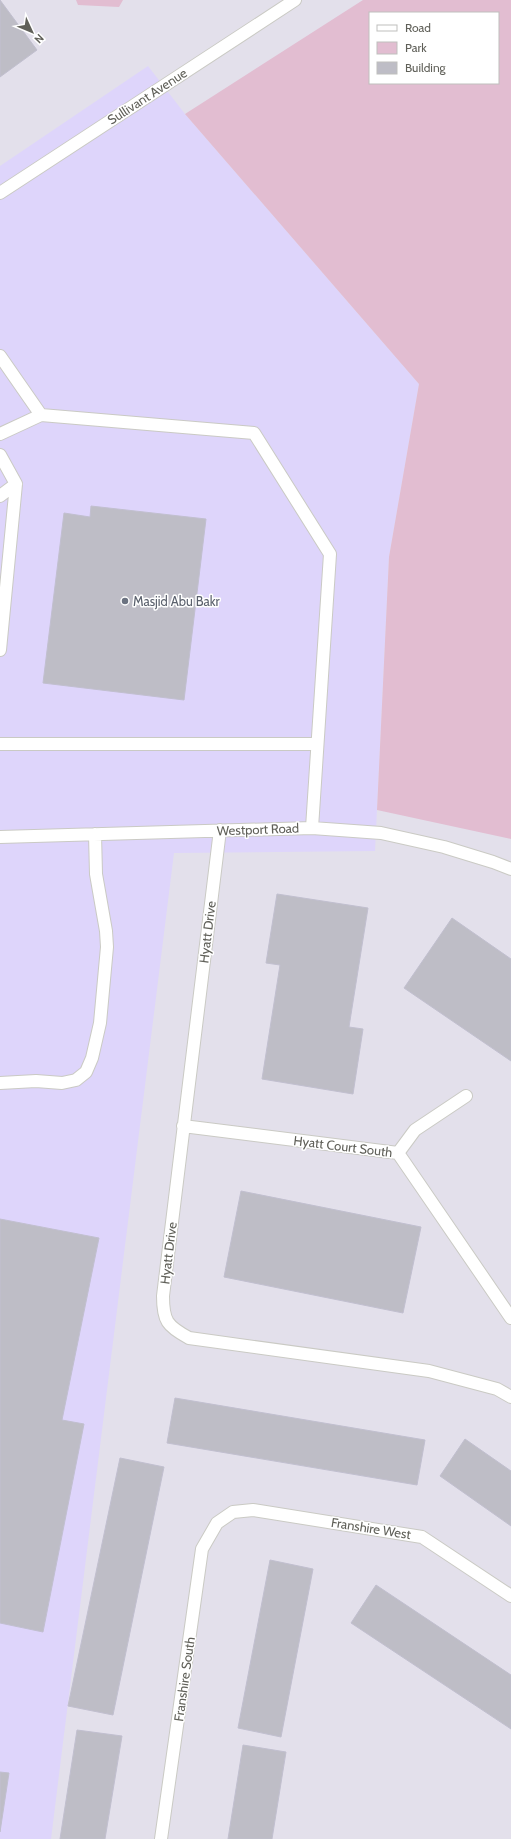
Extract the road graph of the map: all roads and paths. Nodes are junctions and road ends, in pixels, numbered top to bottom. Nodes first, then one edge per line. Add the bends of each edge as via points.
1 (294, 0) edge
2 (0, 193) edge
3 (0, 356) edge
4 (41, 416) junction
5 (0, 434) edge
6 (0, 455) edge
7 (16, 484) junction
8 (0, 496) edge
9 (0, 650) edge
10 (0, 744) edge
11 (318, 744) junction
12 (312, 828) junction
13 (220, 830) junction
14 (95, 834) junction
15 (0, 837) edge
16 (511, 870) edge
17 (0, 1083) edge
18 (466, 1096) dead end
19 (183, 1126) junction
20 (398, 1152) junction
21 (511, 1318) edge
22 (511, 1397) edge
23 (217, 1523) joint
24 (511, 1596) edge
25 (162, 1839) edge

1 - 2 street, Sullivant Avenue
3 - 4 street
4 - 5 street
4 - 11 street via 254,433 330,554
6 - 7 street
7 - 8 street
7 - 9 street
10 - 11 street
11 - 12 street
12 - 13 street, Westport Road
12 - 16 street, Westport Road via 381,833 444,846
13 - 14 street, Westport Road
13 - 19 street, Hyatt Drive
14 - 15 street, Westport Road
14 - 17 street via 96,874 107,947 100,1023 92,1058 86,1072 76,1080 62,1083
18 - 20 street via 415,1130
19 - 20 street, Hyatt Court South
19 - 22 street, Hyatt Drive via 163,1296 163,1314 173,1329 189,1338 429,1371 497,1389
20 - 21 street, Hyatt Court South
23 - 24 street, Franshire West via 233,1512 253,1510 422,1537
23 - 25 street, Franshire South via 202,1549

